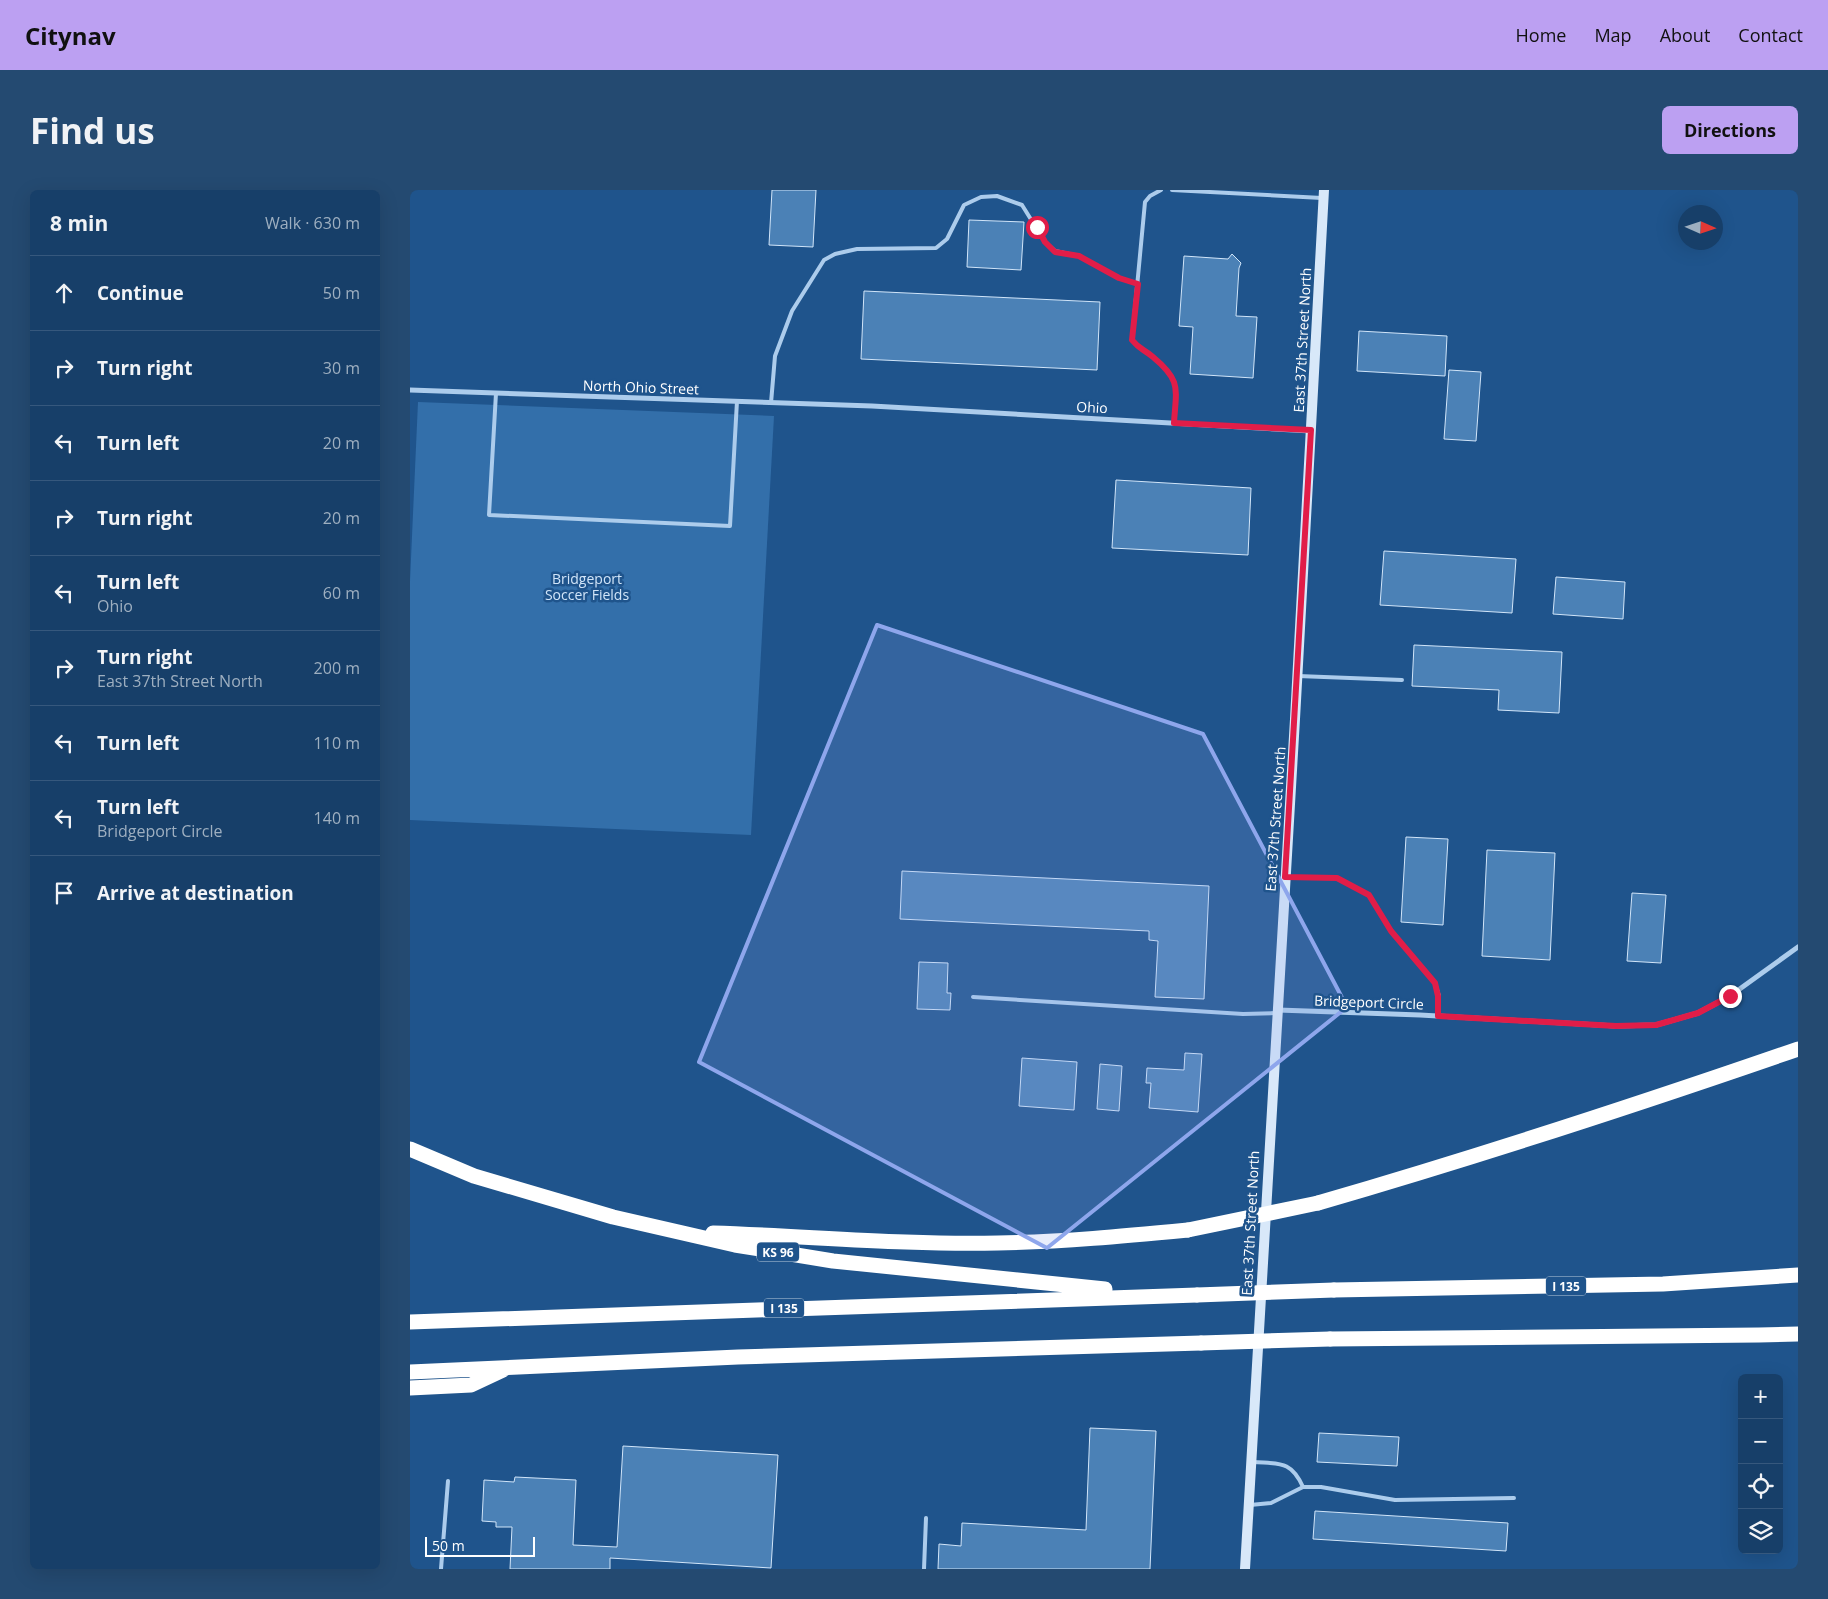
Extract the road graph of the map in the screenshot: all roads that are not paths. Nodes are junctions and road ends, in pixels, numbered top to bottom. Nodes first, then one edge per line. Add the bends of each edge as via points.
1 (1161, 190) edge
2 (1172, 190) edge
3 (1324, 194) edge
4 (1138, 284) junction
5 (410, 390) edge
6 (496, 393) junction
7 (738, 402) junction
8 (771, 403) junction
9 (872, 406) joint
10 (1174, 423) junction
11 (1311, 430) junction
12 (1298, 676) junction
13 (1402, 680) dead end
14 (1285, 877) junction
15 (1798, 947) edge
16 (973, 997) dead end
17 (1277, 1012) junction
18 (1438, 1016) junction
19 (1798, 1049) edge
20 (410, 1149) edge
21 (676, 1232) junction
22 (1798, 1275) edge
23 (1159, 1295) junction
24 (410, 1322) edge
25 (1798, 1334) edge
26 (1759, 1335) junction
27 (1798, 1338) edge
28 (509, 1367) junction
29 (410, 1372) edge
30 (410, 1388) edge
31 (1250, 1462) junction
32 (448, 1481) dead end
33 (1303, 1487) junction
34 (1514, 1498) dead end
35 (1248, 1505) junction
36 (926, 1518) dead end
37 (440, 1569) edge
38 (924, 1569) edge
39 (1245, 1569) edge

1 - 4 lane via 1145,202
2 - 3 lane
3 - 11 main road, East 37th Street North
4 - 8 lane via 1119,278 1079,256 1055,252 1022,206 997,196 981,198 964,205 947,239 936,248 858,250 835,254 824,260 792,312 775,356
4 - 10 lane via 1132,340 1170,372 1176,388
5 - 6 street, North Ohio Street
6 - 7 street, North Ohio Street
6 - 7 lane via 488,515 730,526
7 - 8 street, North Ohio Street
8 - 9 street, North Ohio Street
9 - 10 street, Ohio
10 - 11 street, Ohio
11 - 12 main road, East 37th Street North
12 - 13 lane
12 - 14 main road, East 37th Street North
14 - 17 main road, East 37th Street North
14 - 18 lane via 1337,878 1369,895 1391,931 1435,983
15 - 18 street, Bridgeport Circle via 1730,996 1698,1013 1656,1025 1616,1026
16 - 17 lane via 1233,1013
17 - 18 street, Bridgeport Circle
17 - 31 main road, East 37th Street North
19 - 21 highway, bridge via 1431,1170 1318,1202 1188,1230 1085,1240 997,1243
20 - 21 highway, KS 96 via 474,1176
21 - 23 highway, KS 96 via 833,1261
22 - 23 highway, I 135, bridge via 1662,1284
23 - 24 highway, I 135
25 - 26 highway
26 - 27 highway
26 - 28 highway, bridge via 1330,1339
28 - 29 highway
28 - 30 highway via 471,1385
31 - 33 lane via 1290,1468
31 - 35 main road, East 37th Street North
32 - 37 lane
33 - 34 lane via 1321,1487 1395,1500
33 - 35 lane via 1271,1502
35 - 39 main road, East 37th Street North
36 - 38 lane

